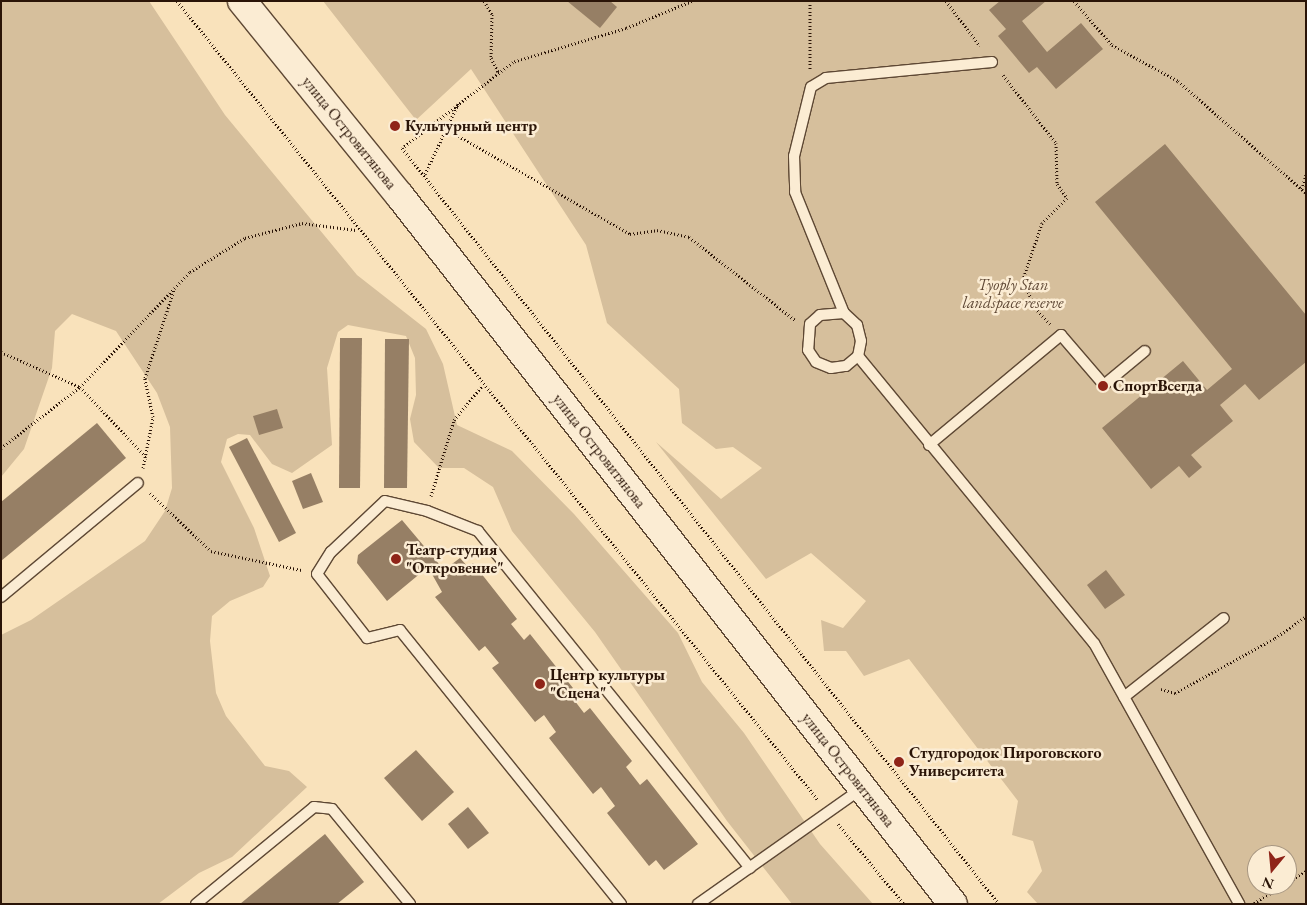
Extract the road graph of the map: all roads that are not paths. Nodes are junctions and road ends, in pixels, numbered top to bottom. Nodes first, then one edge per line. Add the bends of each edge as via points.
1 (242, 1) edge
2 (992, 62) dead end
3 (844, 313) junction
4 (1145, 351) dead end
5 (858, 356) junction
6 (929, 444) junction
7 (138, 482) road end
8 (1, 597) edge
9 (1224, 618) dead end
10 (1124, 697) junction
11 (862, 788) junction
12 (750, 868) junction
13 (196, 904) edge
14 (410, 904) edge
15 (621, 904) edge
16 (698, 904) edge
17 (953, 904) edge
18 (1239, 904) edge

1 - 11 main road, улица Островитянова via 400,196
2 - 3 lane via 826,78 810,87 794,156 795,192
3 - 5 lane via 857,325 861,341
3 - 5 lane via 820,315 808,330 808,350 816,362 831,368 846,366
4 - 6 lane via 1104,385 1061,336
5 - 6 lane
6 - 10 lane via 1094,643
7 - 8 lane
9 - 10 lane
10 - 18 lane
11 - 12 lane
11 - 17 main road, улица Островитянова
12 - 15 lane via 478,531 427,511 385,501 331,552 317,574 367,638 400,630
12 - 16 lane
13 - 14 lane via 314,807 332,809

